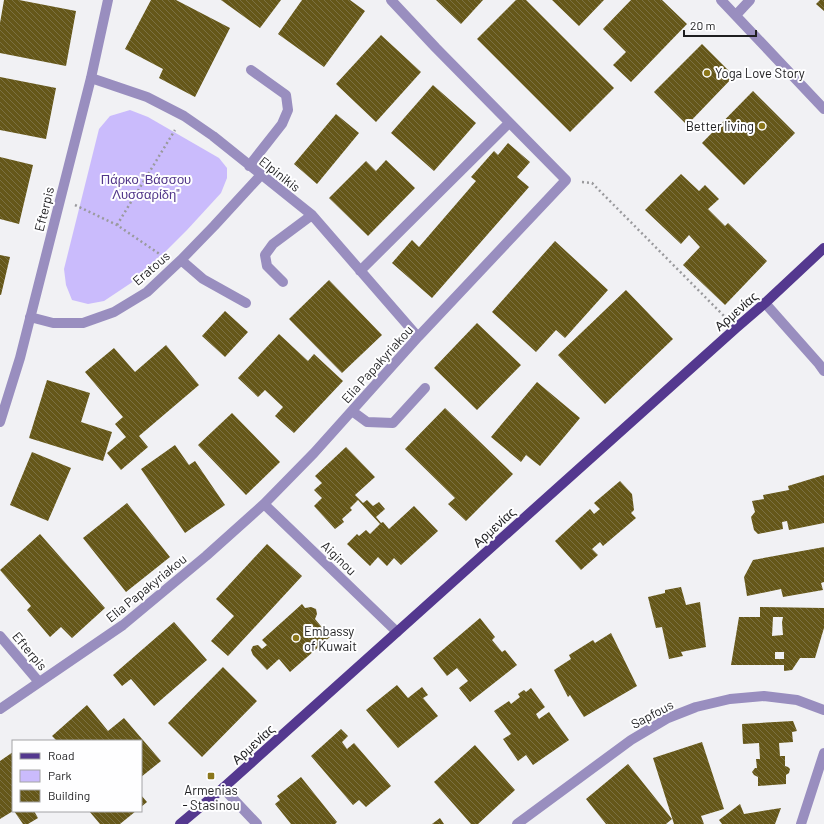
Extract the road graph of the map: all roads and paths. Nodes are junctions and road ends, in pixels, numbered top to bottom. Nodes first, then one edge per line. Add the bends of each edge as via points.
1 (108, 0) edge
2 (391, 0) edge
3 (721, 0) edge
4 (750, 0) edge
5 (736, 15) junction
6 (251, 70) dead end
7 (91, 78) junction
8 (824, 109) edge
9 (184, 116) junction
10 (509, 123) junction
11 (249, 166) junction
12 (261, 175) junction
13 (566, 180) junction
14 (60, 198) junction
15 (312, 215) junction
16 (117, 225) junction
17 (824, 248) edge
18 (178, 262) junction
19 (360, 271) junction
20 (284, 282) dead end
21 (246, 303) dead end
22 (765, 303) junction
23 (30, 317) junction
24 (736, 328) junction
25 (418, 337) junction
26 (824, 371) edge
27 (425, 388) dead end
28 (352, 411) junction
29 (0, 422) edge
30 (264, 504) junction
31 (397, 632) junction
32 (0, 636) edge
33 (39, 682) junction
34 (0, 709) edge
35 (824, 710) edge
36 (824, 753) edge
37 (223, 788) junction
38 (180, 824) edge
39 (257, 824) edge
40 (517, 824) edge
41 (801, 824) edge

1 - 7 street, Efterpis
2 - 10 street
3 - 5 street
4 - 5 street
5 - 8 street
6 - 11 street via 286,95 288,110 282,124
7 - 9 street, Elpinikis via 147,97
7 - 14 street, Efterpis
9 - 11 street, Elpinikis
9 - 16 path
10 - 13 street
10 - 19 street
11 - 12 street, Elpinikis
12 - 15 street, Elpinikis
12 - 18 street, Eratous
13 - 24 path via 592,183
13 - 25 street, Elia Papakyriakou
14 - 16 path
14 - 23 street, Efterpis
15 - 19 street, Elpinikis
15 - 20 street via 273,244 265,255 267,266
16 - 18 path
17 - 22 main road, Αρμενίας
18 - 21 street
18 - 23 street, Eratous via 147,292 114,312 83,323 53,323
19 - 25 street, Elpinikis
22 - 24 main road, Αρμενίας
22 - 26 street
23 - 29 street, Efterpis
24 - 31 main road, Αρμενίας
25 - 28 street, Elia Papakyriakou
27 - 28 street via 393,423 366,422
28 - 30 street, Elia Papakyriakou
30 - 31 street, Aiginou
30 - 33 street, Elia Papakyriakou via 123,625
31 - 37 main road, Αρμενίας
32 - 33 street, Efterpis
33 - 34 street, Elia Papakyriakou
35 - 40 street, Sapfous via 797,700 764,696 730,699 696,707 668,718 631,740
36 - 41 street
37 - 38 main road, Αρμενίας
37 - 39 street

